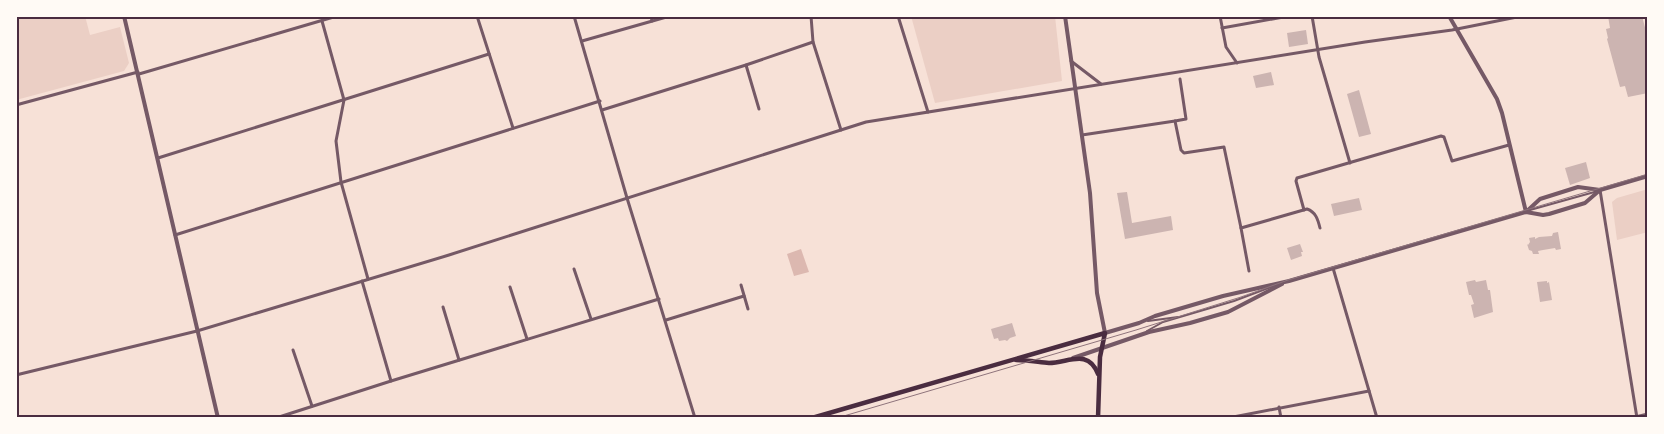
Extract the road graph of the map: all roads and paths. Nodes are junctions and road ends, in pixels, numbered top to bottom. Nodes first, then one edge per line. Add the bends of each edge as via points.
1 (124, 16) edge
2 (337, 16) edge
3 (478, 16) edge
4 (574, 16) edge
5 (651, 16) edge
6 (670, 16) edge
7 (810, 16) edge
8 (898, 16) edge
9 (1065, 16) edge
10 (1220, 16) edge
11 (1289, 16) edge
12 (1312, 16) edge
13 (1449, 16) edge
14 (1522, 16) edge
15 (1260, 19) edge
16 (322, 21) junction
17 (652, 21) junction
18 (1222, 28) junction
19 (1456, 29) junction
20 (582, 41) junction
21 (813, 42) junction
22 (1318, 50) junction
23 (490, 54) junction
24 (1071, 61) junction
25 (1237, 63) junction
26 (746, 65) junction
27 (139, 73) junction
28 (1180, 79) dead end
29 (1102, 84) junction
30 (1076, 89) junction
31 (344, 100) junction
32 (600, 101) junction
33 (16, 105) edge
34 (602, 110) junction
35 (759, 110) dead end
36 (928, 112) junction
37 (1175, 121) junction
38 (513, 128) junction
39 (841, 130) junction
40 (1082, 135) junction
41 (1509, 145) junction
42 (158, 158) junction
43 (1350, 163) junction
44 (1648, 176) edge
45 (341, 182) junction
46 (1600, 190) junction
47 (627, 198) junction
48 (1304, 210) junction
49 (1526, 212) junction
50 (1241, 228) junction
51 (1320, 228) dead end
52 (175, 235) junction
53 (1333, 268) junction
54 (574, 269) dead end
55 (1249, 271) dead end
56 (368, 279) junction
57 (362, 281) junction
58 (1289, 281) junction
59 (741, 285) dead end
60 (510, 287) dead end
61 (744, 296) junction
62 (659, 299) junction
63 (444, 307) dead end
64 (748, 309) dead end
65 (1188, 315) junction
66 (591, 320) junction
67 (666, 320) junction
68 (1140, 323) junction
69 (197, 331) junction
70 (1104, 333) junction
71 (1138, 335) junction
72 (527, 339) junction
73 (1101, 348) junction
74 (293, 350) dead end
75 (1071, 358) junction
76 (460, 360) junction
77 (1002, 362) junction
78 (16, 374) edge
79 (1099, 378) junction
80 (390, 381) junction
81 (1369, 391) junction
82 (312, 406) junction
83 (1279, 407) junction
84 (1648, 414) edge
85 (1637, 417) edge
86 (218, 418) edge
87 (276, 418) edge
88 (695, 418) edge
89 (812, 418) edge
90 (1098, 418) edge
91 (1228, 418) edge
92 (1281, 418) edge
93 (1377, 418) edge
94 (1631, 418) edge

1 - 27 street
2 - 16 street
3 - 23 street
4 - 20 street
5 - 17 street
6 - 17 street
7 - 21 street
8 - 36 street
9 - 24 street
10 - 18 street
11 - 15 street
12 - 22 street
13 - 19 street
14 - 19 street
15 - 18 street
16 - 27 street
16 - 31 street
17 - 20 street
18 - 25 street via 1226,48
19 - 22 street
19 - 41 street via 1497,99
20 - 32 street
21 - 26 street
21 - 39 street
22 - 25 street
22 - 43 street
23 - 31 street
23 - 38 street
24 - 29 street
24 - 30 street
25 - 29 street
26 - 34 street
26 - 35 street
27 - 33 street
27 - 42 street
28 - 37 street via 1186,119
29 - 30 street
30 - 36 street
30 - 40 street
31 - 42 street
31 - 45 street via 336,140
32 - 34 street
32 - 38 street
34 - 47 street
36 - 39 street via 866,122
37 - 40 street
37 - 50 street via 1182,152 1224,147
38 - 45 street
39 - 47 street
40 - 70 street
41 - 43 street via 1452,161 1444,137 1440,136
41 - 49 street
42 - 52 street
43 - 48 street via 1296,179
44 - 46 street
45 - 52 street
45 - 56 street
46 - 49 lane
46 - 49 street via 1585,203 1549,214
46 - 49 street via 1580,187 1561,192 1540,199
46 - 85 street
47 - 56 street
47 - 62 street
48 - 50 street
48 - 51 street via 1317,217
49 - 53 street
50 - 55 street
52 - 69 street
53 - 58 street
53 - 81 street
54 - 66 street
56 - 57 street
57 - 69 street
57 - 80 street
58 - 65 lane
58 - 68 street via 1223,296
58 - 71 street via 1228,312
59 - 61 street
60 - 72 street
61 - 64 street
61 - 67 street
62 - 66 street
62 - 67 street
63 - 76 street
65 - 68 lane
65 - 71 lane
66 - 72 street
67 - 88 street
68 - 70 street
69 - 78 street
69 - 86 street
70 - 73 main road
70 - 77 main road
71 - 73 street
72 - 76 street
73 - 75 street
73 - 79 main road
74 - 82 street
75 - 77 main road via 1055,362
75 - 79 main road via 1090,362
76 - 80 street
77 - 89 main road
79 - 90 main road
80 - 82 street
81 - 83 street
81 - 93 street
82 - 87 street
83 - 91 street
83 - 92 street
84 - 85 street
85 - 94 street

